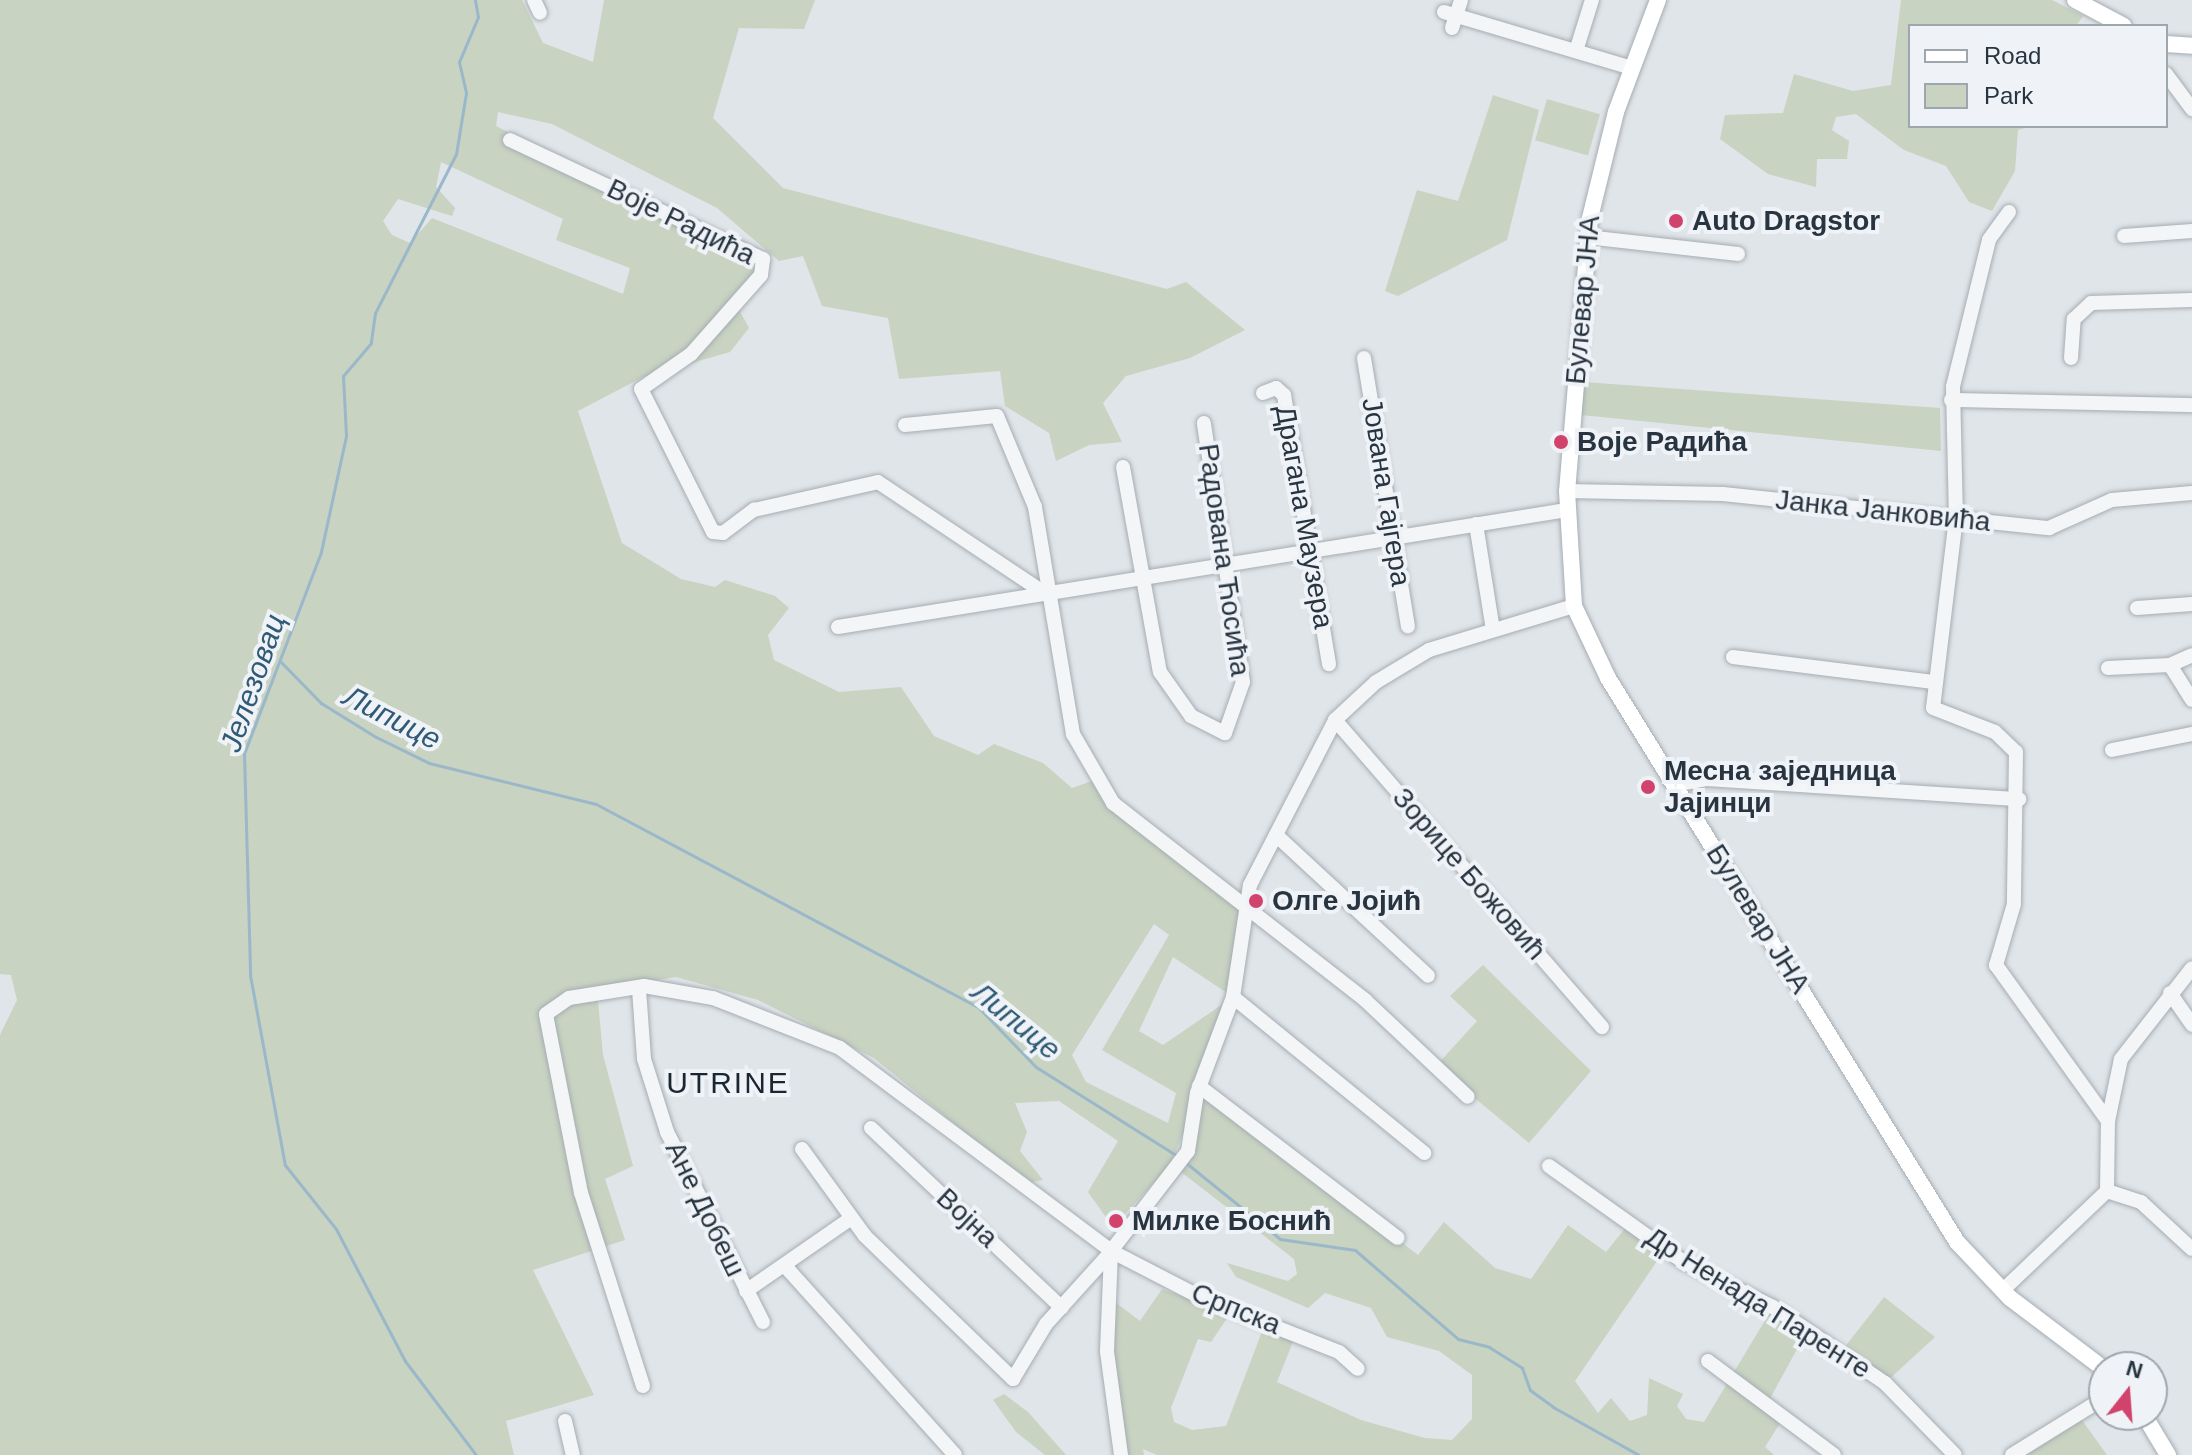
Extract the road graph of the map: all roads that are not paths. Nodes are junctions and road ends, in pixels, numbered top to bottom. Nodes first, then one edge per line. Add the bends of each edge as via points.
1 (1461, 0) edge
2 (1592, 0) edge
3 (1658, 0) edge
4 (2075, 0) edge
5 (2120, 24) edge
6 (2168, 44) edge
7 (2192, 46) edge
8 (1576, 51) junction
9 (1632, 68) junction
10 (2168, 77) edge
11 (2192, 109) edge
12 (510, 140) dead end
13 (2009, 212) dead end
14 (2192, 231) edge
15 (2124, 236) dead end
16 (1587, 237) junction
17 (1738, 254) dead end
18 (2192, 300) edge
19 (1364, 358) dead end
20 (2071, 358) dead end
21 (1263, 393) dead end
22 (1951, 400) junction
23 (2192, 405) edge
24 (1204, 423) dead end
25 (905, 425) dead end
26 (1123, 467) dead end
27 (1567, 491) junction
28 (2192, 493) edge
29 (1567, 510) junction
30 (1956, 518) junction
31 (1476, 524) junction
32 (1394, 538) junction
33 (1310, 552) junction
34 (1225, 566) junction
35 (1141, 580) junction
36 (1046, 594) junction
37 (2192, 604) edge
38 (1574, 606) junction
39 (2137, 608) dead end
40 (1408, 626) dead end
41 (838, 627) dead end
42 (1493, 630) junction
43 (2192, 655) edge
44 (1733, 657) dead end
45 (1329, 664) dead end
46 (2170, 665) junction
47 (2108, 668) dead end
48 (1933, 682) junction
49 (2192, 700) edge
50 (1335, 720) junction
51 (2192, 734) edge
52 (2112, 750) dead end
53 (1673, 785) junction
54 (2019, 799) junction
55 (1276, 835) junction
56 (1243, 912) junction
57 (2192, 968) edge
58 (1428, 976) dead end
59 (639, 989) junction
60 (2170, 993) junction
61 (1233, 997) junction
62 (2192, 1025) edge
63 (1602, 1027) dead end
64 (1199, 1086) junction
65 (1468, 1097) dead end
66 (2108, 1121) junction
67 (871, 1128) dead end
68 (802, 1149) dead end
69 (1424, 1153) dead end
70 (1549, 1166) dead end
71 (2107, 1191) junction
72 (850, 1219) junction
73 (1398, 1238) dead end
74 (2192, 1249) edge
75 (1111, 1251) junction
76 (785, 1266) junction
77 (746, 1291) junction
78 (2002, 1291) junction
79 (1062, 1308) junction
80 (763, 1322) dead end
81 (2088, 1357) edge
82 (1708, 1361) dead end
83 (1358, 1369) dead end
84 (643, 1386) dead end
85 (2088, 1408) edge
86 (565, 1421) dead end
87 (2153, 1431) edge
88 (2165, 1454) edge
89 (573, 1455) edge
90 (955, 1455) edge
91 (1121, 1455) edge
92 (1834, 1455) edge
93 (1955, 1455) edge
94 (2012, 1455) edge

1 - 8 street via 1451,18
2 - 8 street
3 - 9 main road, Булевар ЈНА
4 - 5 main road
6 - 7 main road
8 - 9 street
9 - 16 main road, Булевар ЈНА via 1601,163
10 - 11 street
12 - 36 street, Воје Радића via 763,259 761,275 691,354 641,389 713,532 723,533 754,510 878,482
13 - 22 street via 1985,252
14 - 15 street
16 - 17 street
16 - 27 main road, Булевар ЈНА
18 - 20 street via 2091,303 2074,319
19 - 32 street, Јована Гајгера
21 - 33 street, Драгана Маузера via 1276,388 1284,395
22 - 23 street
22 - 30 street
24 - 34 street, Радована Ћосића
25 - 36 street via 997,416 1035,507
26 - 35 street
27 - 29 main road, Булевар ЈНА
27 - 30 street, Јанка Јанковића via 1680,491
28 - 30 street, Јанка Јанковића via 2112,500 2057,528
29 - 31 street
29 - 38 main road, Булевар ЈНА
30 - 48 street
31 - 32 street
31 - 42 street
32 - 33 street
32 - 40 street, Јована Гајгера
33 - 34 street
33 - 45 street, Драгана Маузера
34 - 35 street
34 - 35 street, Радована Ћосића via 1243,691 1231,726 1216,734 1165,683
35 - 36 street
36 - 41 street
36 - 56 street via 1070,724 1089,771 1130,820
37 - 39 street
38 - 42 street
38 - 53 main road, Булевар ЈНА
42 - 50 street via 1412,659
43 - 46 street
44 - 48 street
46 - 47 street
46 - 49 street
48 - 54 street via 1935,712 1995,732 2016,752
50 - 55 street
50 - 63 street, Зорице Божовић
51 - 52 street
53 - 54 street via 1707,779
53 - 78 main road, Булевар ЈНА via 1957,1242
54 - 66 street via 2014,904 1995,955 1998,971
55 - 56 street
55 - 58 street
56 - 61 street
56 - 65 street via 1365,1000
57 - 60 street
59 - 75 street, Српска via 713,998 840,1048
59 - 77 street, Ане Добеш via 644,1059 660,1115
59 - 84 street, Српска via 588,993 546,1009 581,1193
60 - 62 street
60 - 66 street via 2121,1059
61 - 64 street
61 - 69 street
64 - 73 street
64 - 75 street via 1183,1160 1130,1218
66 - 71 street
67 - 79 street, Војна
68 - 72 street
70 - 93 street, Др Ненада Паренте via 1685,1263 1773,1307 1885,1383
71 - 74 street via 2141,1202
71 - 78 street
72 - 76 street
72 - 79 street via 1013,1379
75 - 79 street
75 - 83 street, Српска via 1204,1299 1339,1352
75 - 91 street via 1107,1351
76 - 77 street, Ане Добеш
76 - 90 street, Ане Добеш
77 - 80 street, Ане Добеш
78 - 81 main road, Булевар ЈНА
82 - 92 street
85 - 94 street
86 - 89 street
87 - 88 main road

